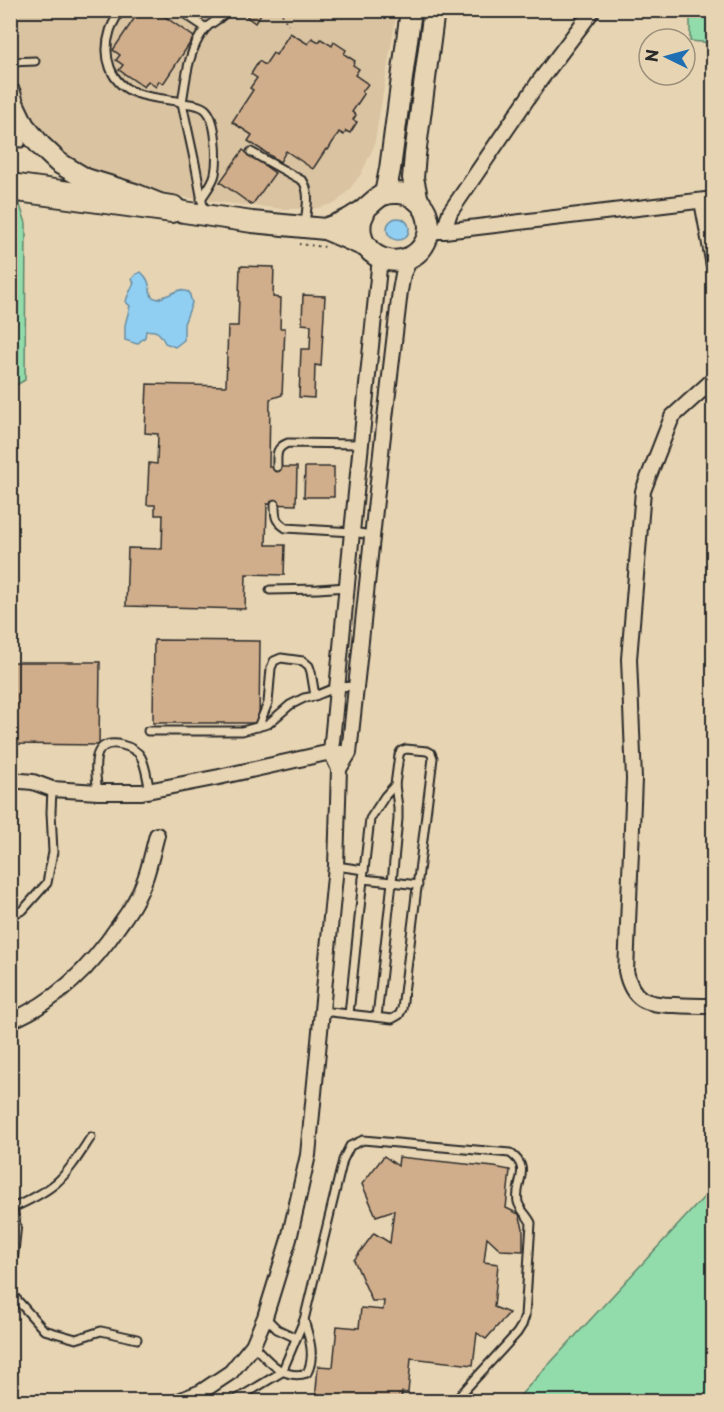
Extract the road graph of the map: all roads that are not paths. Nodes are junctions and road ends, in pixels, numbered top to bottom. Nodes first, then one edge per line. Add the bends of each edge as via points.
1 (120, 10) edge
2 (179, 10) edge
3 (227, 10) edge
4 (411, 10) edge
5 (434, 10) edge
6 (593, 10) edge
7 (206, 28) junction
8 (35, 61) dead end
9 (10, 62) edge
10 (10, 93) edge
11 (182, 104) junction
12 (10, 121) edge
13 (21, 143) dead end
14 (251, 152) dead end
15 (10, 187) edge
16 (385, 194) junction
17 (708, 200) edge
18 (418, 201) junction
19 (202, 207) junction
20 (366, 208) junction
21 (172, 209) junction
22 (304, 227) junction
23 (325, 229) junction
24 (437, 231) junction
25 (374, 253) junction
26 (411, 257) junction
27 (714, 266) edge
28 (714, 379) edge
29 (361, 444) junction
30 (277, 467) dead end
31 (275, 504) dead end
32 (352, 532) junction
33 (372, 535) junction
34 (347, 587) junction
35 (270, 590) dead end
36 (356, 686) junction
37 (337, 687) junction
38 (315, 696) junction
39 (258, 727) junction
40 (148, 731) dead end
41 (332, 752) junction
42 (349, 753) junction
43 (339, 769) junction
44 (10, 780) edge
45 (395, 785) junction
46 (52, 789) junction
47 (150, 790) junction
48 (98, 792) junction
49 (157, 835) dead end
50 (336, 866) junction
51 (364, 870) junction
52 (363, 879) junction
53 (392, 882) junction
54 (418, 885) junction
55 (10, 915) edge
56 (714, 1006) edge
57 (322, 1011) junction
58 (349, 1014) junction
59 (376, 1017) junction
60 (10, 1021) edge
61 (91, 1137) dead end
62 (10, 1210) edge
63 (10, 1257) edge
64 (10, 1292) edge
65 (266, 1317) junction
66 (304, 1320) junction
67 (296, 1338) junction
68 (137, 1339) dead end
69 (253, 1345) junction
70 (282, 1372) junction
71 (177, 1401) edge
72 (232, 1401) edge
73 (455, 1401) edge

1 - 11 lane via 107,42 107,56 116,80 135,93
2 - 7 lane
3 - 7 lane
4 - 16 street
5 - 18 street via 413,178
6 - 24 street
7 - 11 lane via 191,56
8 - 9 lane
10 - 21 street via 24,126 59,163 86,178
11 - 19 lane
11 - 19 lane via 200,106 212,119 215,174
12 - 13 lane
14 - 22 lane via 303,181 308,196
15 - 21 highway
16 - 18 street via 402,193
16 - 20 street
17 - 24 street
17 - 27 street
18 - 24 street
19 - 21 street
19 - 22 street via 252,222
20 - 23 street
20 - 25 street via 361,233
22 - 23 street
23 - 25 street
24 - 26 street
25 - 26 street via 390,261
25 - 29 street
26 - 33 street via 400,291
28 - 56 street via 672,417 643,491 629,659 634,779 626,971 628,982 644,1001 656,1005
29 - 30 lane via 288,443 277,452
29 - 32 street
31 - 32 lane via 278,523 286,528
32 - 33 lane
32 - 34 street
33 - 36 street
34 - 35 lane
34 - 37 street
36 - 37 lane
36 - 42 street
37 - 38 lane
37 - 41 street
38 - 39 lane via 290,705 268,724
38 - 39 lane via 309,666 303,661 274,661 268,703
39 - 40 lane
41 - 42 street
41 - 43 street
41 - 47 street
42 - 43 street
43 - 50 street
44 - 46 street
45 - 51 lane via 370,819
45 - 53 lane via 398,819
45 - 54 lane via 402,751 431,753
46 - 48 street
46 - 55 lane via 53,852 47,883 23,910
47 - 48 street
47 - 48 lane via 142,758 135,750 113,743 98,752
49 - 60 street via 136,900 106,945 79,976 48,1002
50 - 51 lane
50 - 57 street
51 - 52 lane
52 - 53 lane
52 - 58 lane
53 - 54 lane
53 - 59 lane
54 - 59 lane via 402,1009 392,1019
57 - 58 lane
57 - 65 street via 308,1155
58 - 59 lane
61 - 62 lane via 57,1182
62 - 63 street
64 - 68 lane via 44,1330 76,1339 102,1331
65 - 67 lane via 277,1329
65 - 69 street
66 - 67 lane
66 - 70 lane via 312,1345 310,1367 298,1376
66 - 73 lane via 343,1160 350,1146 363,1140 510,1153 522,1167 518,1202 531,1223 525,1316 517,1333
67 - 70 lane
69 - 70 lane
69 - 71 street via 231,1372 201,1392
70 - 72 lane

